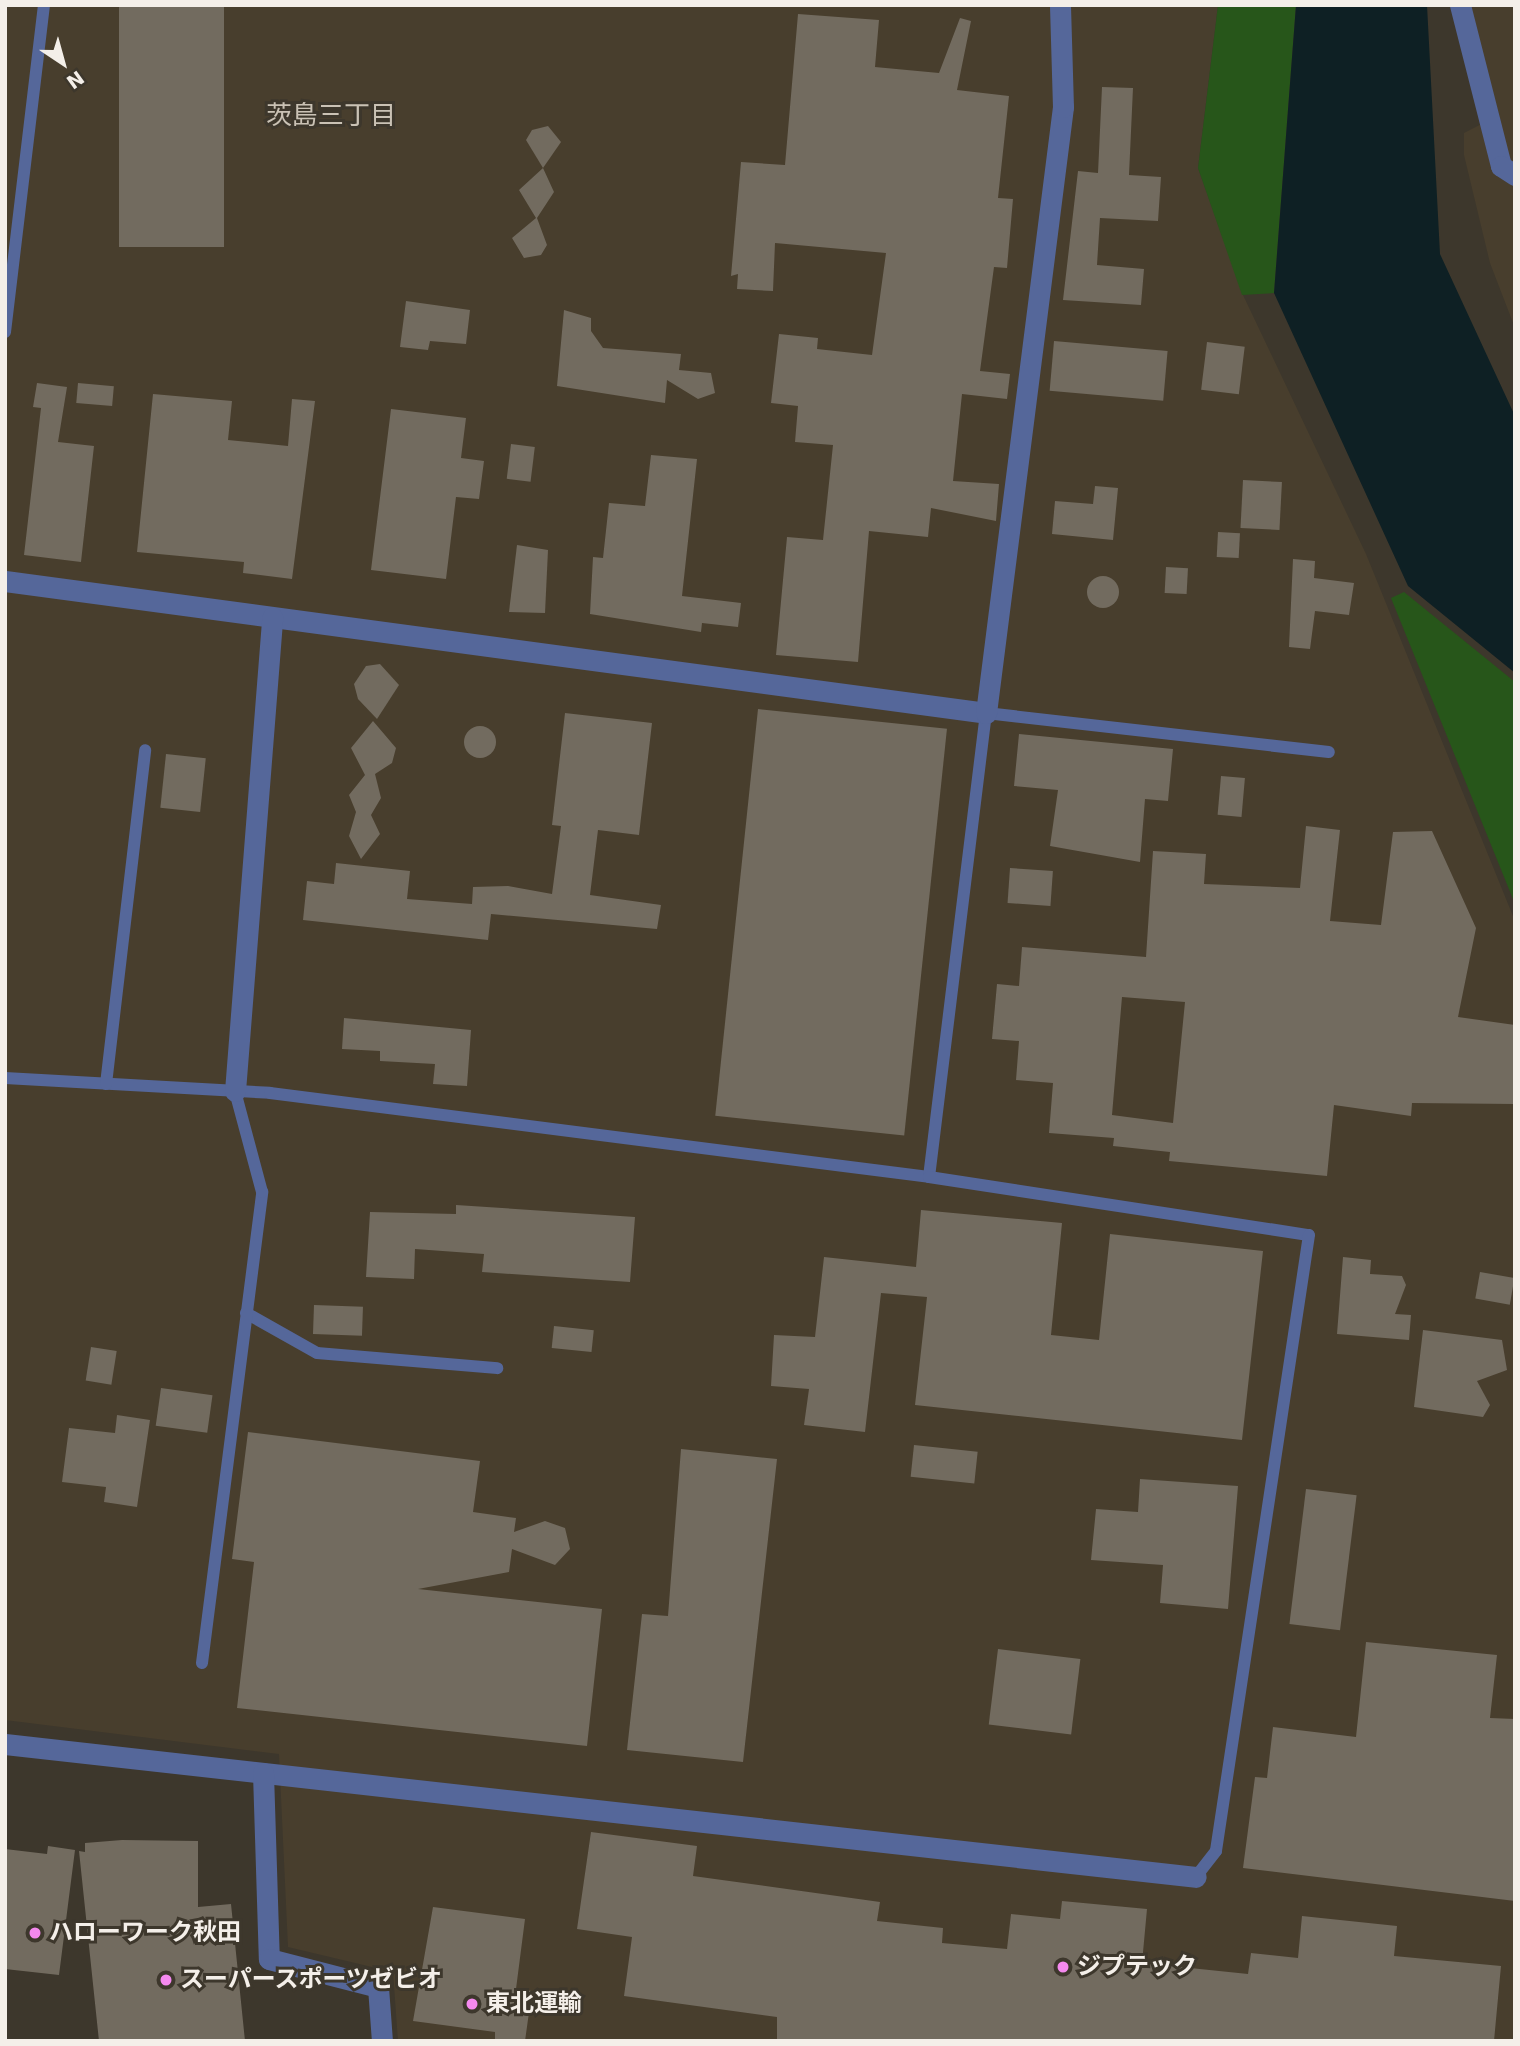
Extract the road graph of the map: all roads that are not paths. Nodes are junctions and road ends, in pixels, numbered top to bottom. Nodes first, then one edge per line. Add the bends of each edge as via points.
1 (44, 5) edge
2 (1060, 5) edge
3 (1460, 5) edge
4 (1514, 177) edge
5 (5, 332) edge
6 (5, 581) edge
7 (272, 617) junction
8 (986, 713) junction
9 (145, 750) dead end
10 (1329, 752) dead end
11 (5, 1078) edge
12 (106, 1084) junction
13 (235, 1091) junction
14 (929, 1177) junction
15 (246, 1313) junction
16 (497, 1368) dead end
17 (202, 1664) dead end
18 (5, 1744) edge
19 (263, 1773) junction
20 (1196, 1877) joint
21 (382, 2041) edge

1 - 5 lane
2 - 8 street via 1063,107
3 - 4 street via 1501,166
6 - 7 street
7 - 8 street
7 - 13 street
8 - 10 lane
8 - 14 lane
9 - 12 lane
11 - 12 lane
12 - 13 lane
13 - 14 lane
13 - 15 lane via 262,1192
14 - 20 lane via 1309,1235 1216,1851
15 - 16 lane via 317,1353
15 - 17 lane
18 - 19 street
19 - 20 street
19 - 21 street via 269,1959 378,1987

